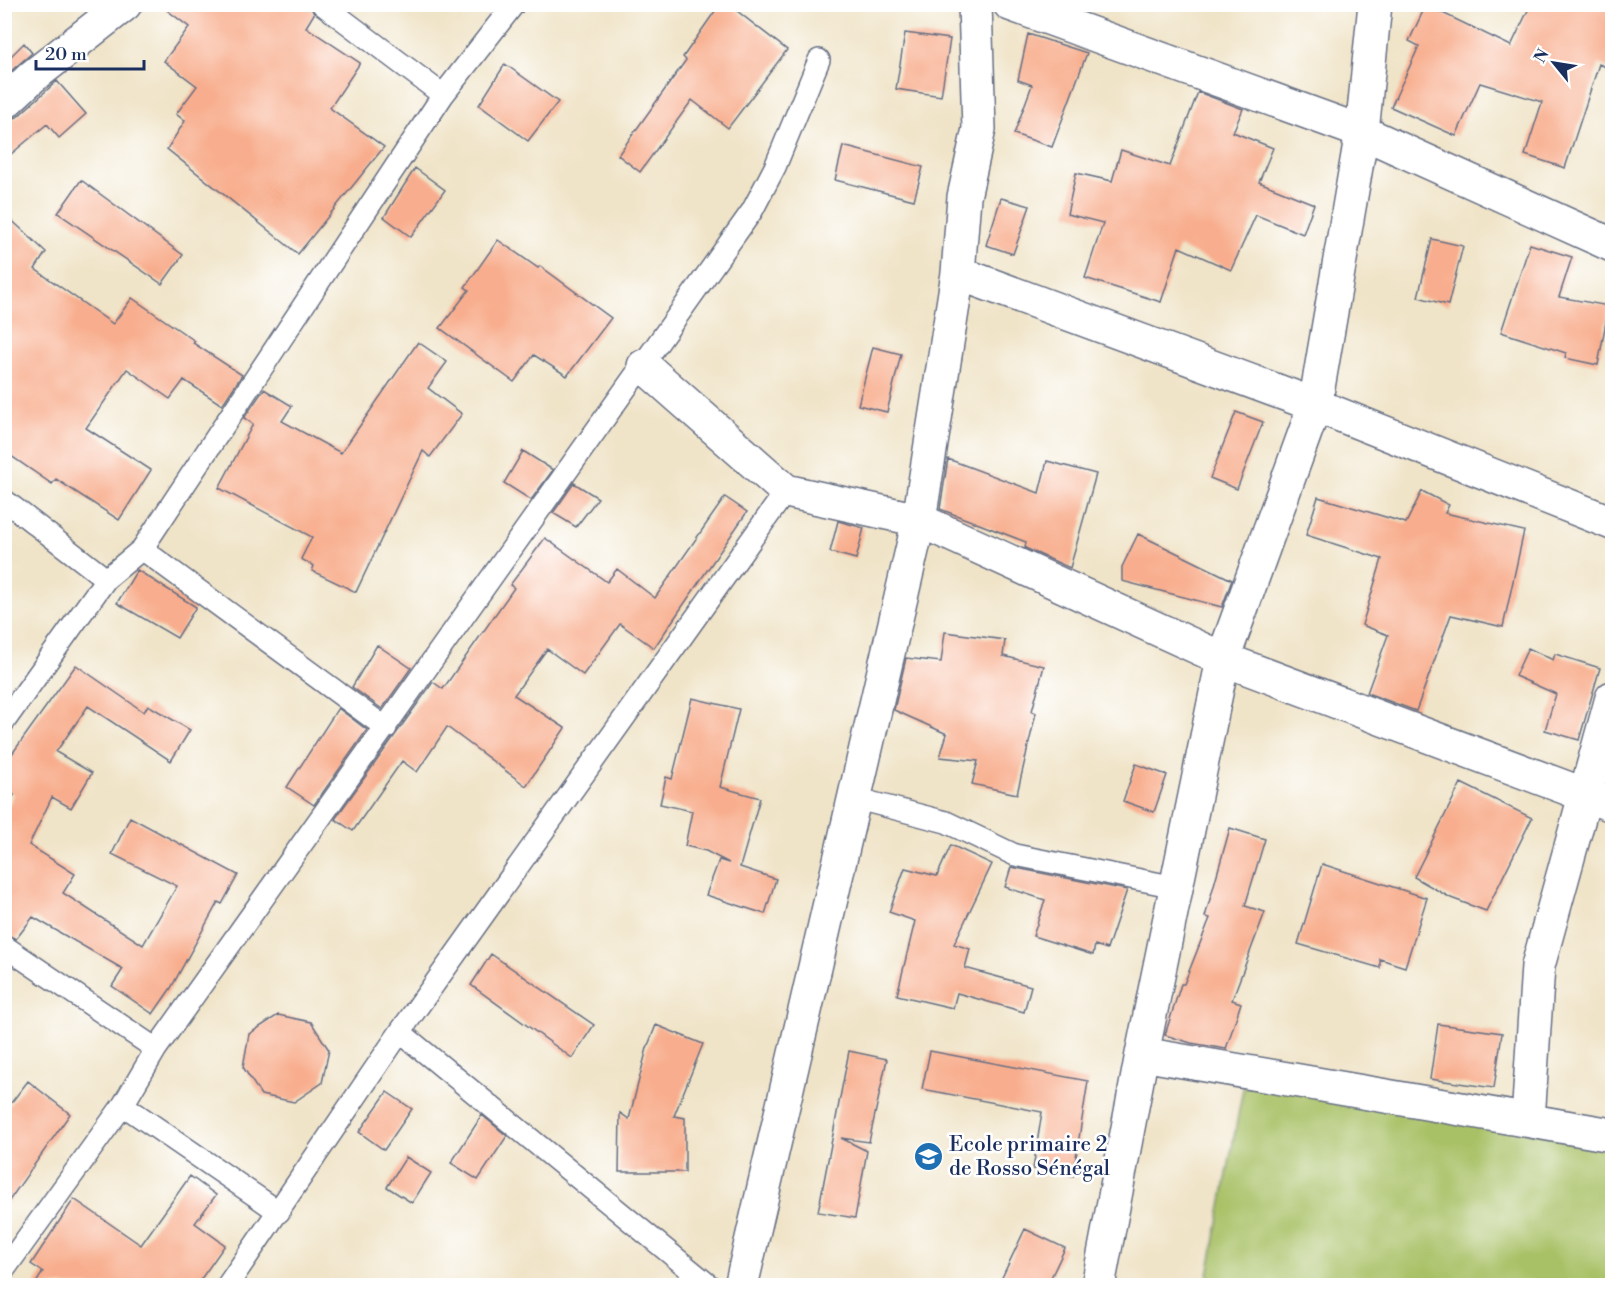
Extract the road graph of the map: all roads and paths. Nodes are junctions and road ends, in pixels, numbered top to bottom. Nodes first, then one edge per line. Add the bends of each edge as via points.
1 (125, 4) edge
2 (322, 4) edge
3 (514, 4) edge
4 (975, 4) edge
5 (1010, 4) edge
6 (1375, 4) edge
7 (819, 60) dead end
8 (442, 95) junction
9 (4, 103) edge
10 (1362, 132) junction
11 (1612, 245) edge
12 (958, 273) junction
13 (644, 366) junction
14 (1315, 405) junction
15 (786, 491) junction
16 (4, 500) edge
17 (919, 519) junction
18 (1612, 523) edge
19 (142, 549) junction
20 (106, 579) junction
21 (1223, 659) junction
22 (1612, 698) edge
23 (4, 722) edge
24 (386, 728) junction
25 (854, 798) junction
26 (1599, 800) edge
27 (1176, 887) junction
28 (4, 946) edge
29 (400, 1032) junction
30 (156, 1049) junction
31 (1142, 1054) junction
32 (123, 1105) junction
33 (1528, 1120) junction
34 (1612, 1135) edge
35 (279, 1212) junction
36 (4, 1270) edge
37 (227, 1286) edge
38 (710, 1286) edge
39 (741, 1286) edge
40 (1098, 1286) edge

1 - 9 street
2 - 8 lane
3 - 8 lane
4 - 12 street via 979,129 964,197
5 - 10 street
6 - 10 street
7 - 13 lane via 775,167 752,211
8 - 19 lane
10 - 11 street
10 - 14 street
12 - 14 street
12 - 17 street
13 - 15 street
13 - 24 lane
14 - 18 street
14 - 21 street
15 - 17 street
15 - 29 lane
16 - 20 lane
17 - 21 street
17 - 25 street
19 - 20 lane
19 - 24 lane
20 - 23 lane
21 - 26 street
21 - 27 street
22 - 26 street
24 - 30 lane
25 - 27 lane via 946,822 1015,855
25 - 39 street
26 - 33 street via 1538,966
27 - 31 street
28 - 30 lane
29 - 35 lane
29 - 38 lane
30 - 32 lane
31 - 33 street
31 - 40 street
32 - 35 lane
32 - 36 lane
33 - 34 street
35 - 37 lane

